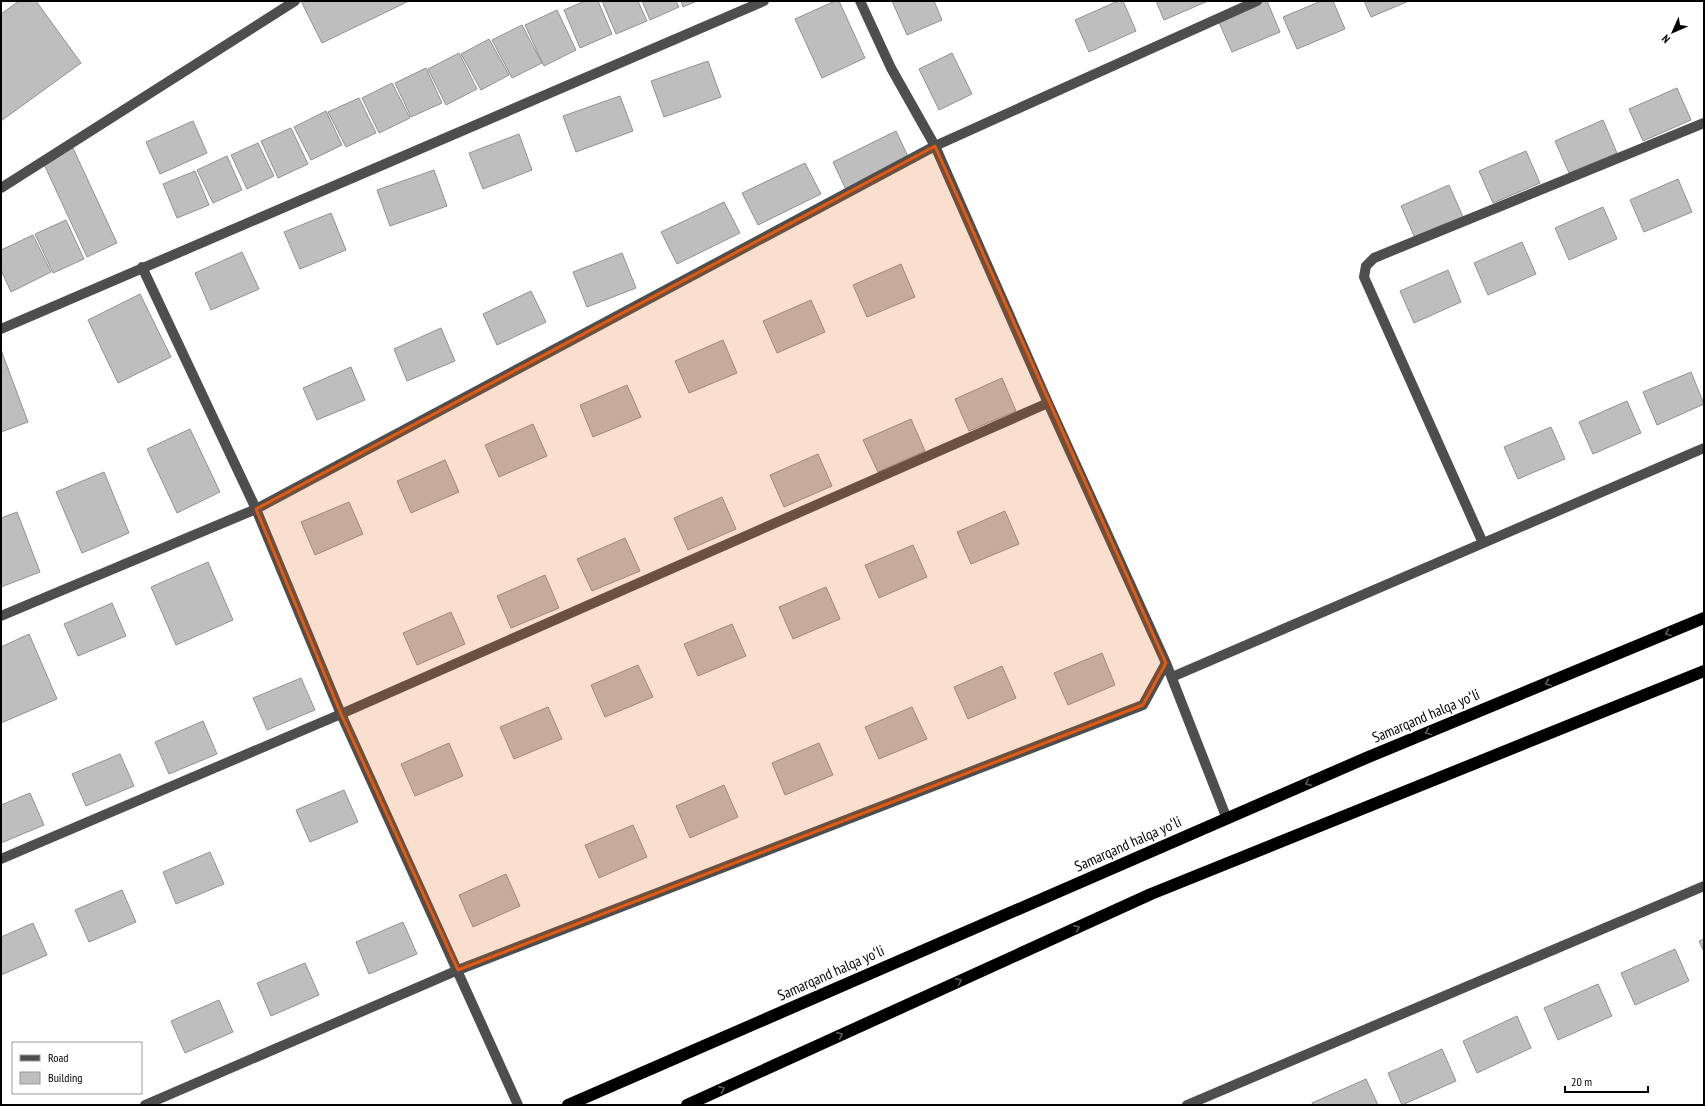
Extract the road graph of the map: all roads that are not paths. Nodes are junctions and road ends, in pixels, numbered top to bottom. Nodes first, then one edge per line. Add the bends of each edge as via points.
1 (295, 1) edge
2 (764, 1) edge
3 (860, 1) edge
4 (1257, 1) edge
5 (1704, 123) edge
6 (935, 146) junction
7 (1, 188) edge
8 (142, 267) junction
9 (1, 329) edge
10 (1048, 403) junction
11 (1704, 448) edge
12 (256, 509) junction
13 (1483, 543) junction
14 (1, 616) edge
15 (1704, 618) edge
16 (1166, 663) junction
17 (1704, 671) edge
18 (1172, 677) junction
19 (341, 714) junction
20 (1226, 819) junction
21 (1, 859) edge
22 (1704, 886) edge
23 (458, 970) junction
24 (145, 1105) edge
25 (518, 1105) edge
26 (568, 1105) edge
27 (687, 1105) edge
28 (1187, 1105) edge

1 - 7 street
2 - 8 street
3 - 6 street via 891,68
4 - 6 street
5 - 13 street via 1374,258 1366,266 1364,277
6 - 10 street
6 - 12 street
8 - 9 street
8 - 12 street
10 - 16 street
10 - 19 street
11 - 13 street
12 - 14 street
12 - 19 street
13 - 18 street
15 -> 20 highway, Samarqand halqa yoʻli
16 - 18 street
16 - 23 street via 1143,705
27 -> 17 highway via 1151,894
18 - 20 street
19 - 21 street
19 - 23 street
20 - 26 highway, Samarqand halqa yoʻli
22 - 28 street
23 - 24 street
23 - 25 street

